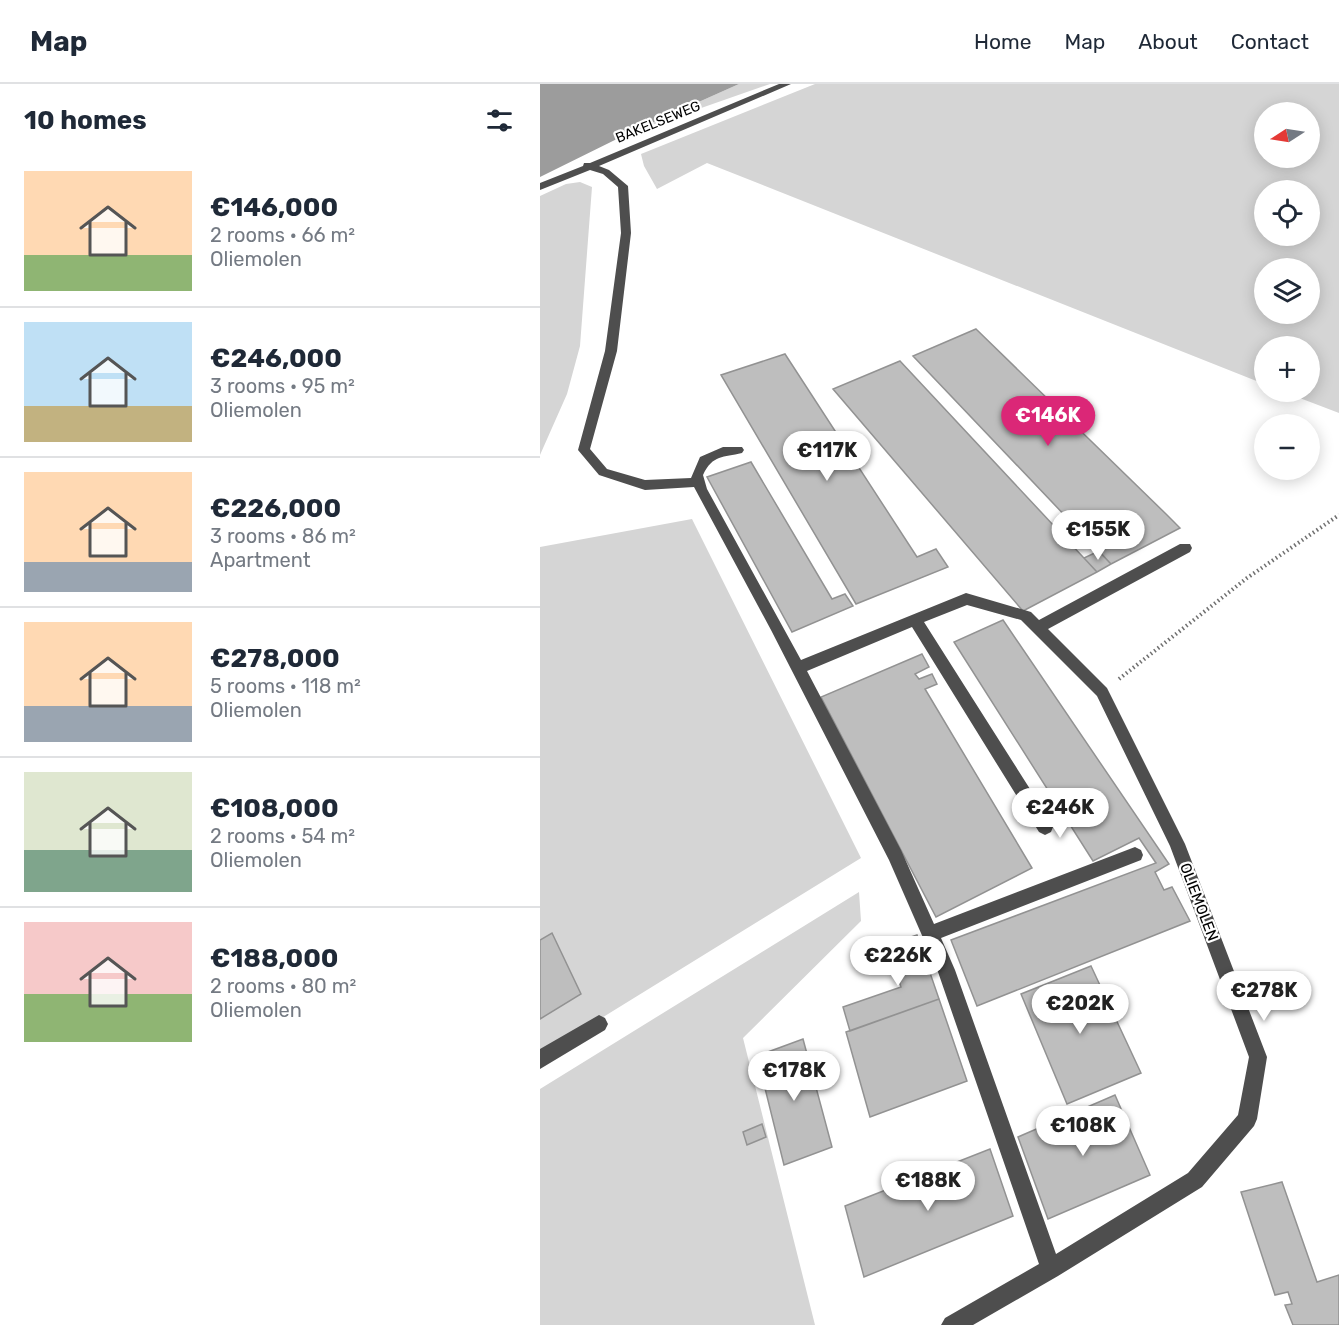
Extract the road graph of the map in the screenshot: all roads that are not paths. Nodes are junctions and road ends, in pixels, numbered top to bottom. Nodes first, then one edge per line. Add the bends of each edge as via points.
1 (787, 84) edge
2 (587, 165) junction
3 (540, 187) edge
4 (738, 450) dead end
5 (699, 482) junction
6 (1185, 548) dead end
7 (915, 620) junction
8 (1032, 622) junction
9 (798, 668) junction
10 (1045, 826) dead end
11 (1135, 855) dead end
12 (930, 934) junction
13 (599, 1024) dead end
14 (540, 1060) edge
15 (1051, 1269) junction
16 (952, 1325) edge

1 - 2 street, BAKELSEWEG
2 - 3 street, BAKELSEWEG
2 - 5 street via 606,172 623,186 626,233 611,351 584,450 603,472 645,485
4 - 5 street via 723,451 704,460 697,475
5 - 9 street
6 - 8 street
7 - 8 street via 966,599
7 - 9 street
7 - 10 street
8 - 15 street, OLIEMOLEN via 1101,692 1177,844 1258,1057 1247,1119 1195,1180
9 - 12 street via 895,855
11 - 12 street
12 - 15 street
13 - 14 street
15 - 16 street, OLIEMOLEN

